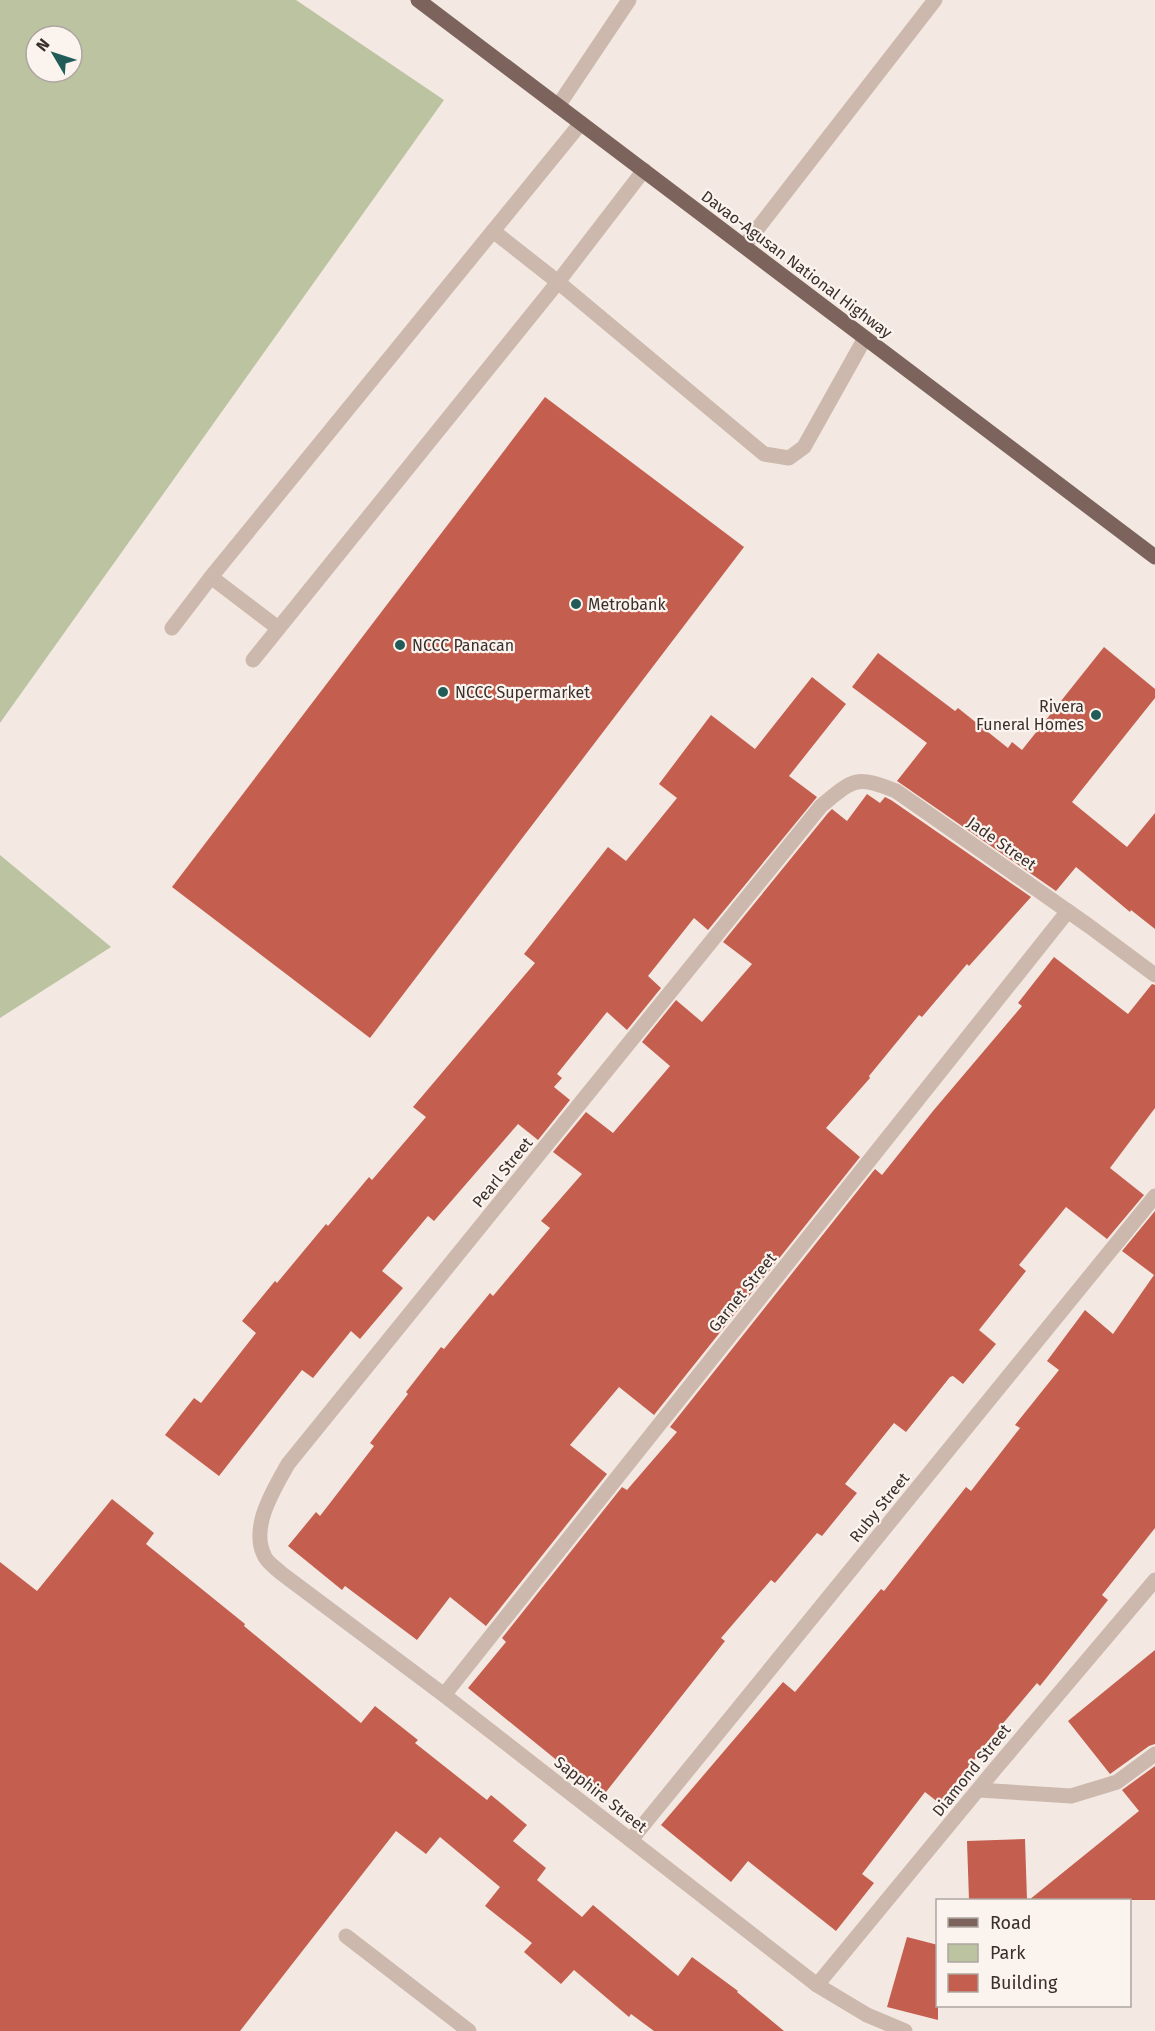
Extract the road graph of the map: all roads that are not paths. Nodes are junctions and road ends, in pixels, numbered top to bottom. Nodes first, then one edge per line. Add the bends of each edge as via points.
1 (418, 0) edge
2 (629, 0) edge
3 (935, 0) edge
4 (558, 106) junction
5 (581, 123) junction
6 (644, 170) junction
7 (493, 231) junction
8 (744, 246) junction
9 (558, 282) junction
10 (866, 338) junction
11 (1155, 557) edge
12 (212, 577) junction
13 (172, 628) dead end
14 (278, 628) junction
15 (253, 660) dead end
16 (821, 806) joint
17 (1068, 911) junction
18 (1155, 975) edge
19 (1155, 1196) edge
20 (282, 1573) joint
21 (1155, 1580) edge
22 (444, 1695) junction
23 (1155, 1754) edge
24 (979, 1790) junction
25 (631, 1840) junction
26 (346, 1936) dead end
27 (817, 1985) junction
28 (469, 2031) edge
29 (905, 2031) edge

1 - 4 main road, Davao-Agusan National Highway
2 - 4 street
3 - 8 street
4 - 5 main road, Davao-Agusan National Highway
5 - 6 main road, Davao-Agusan National Highway
5 - 7 street
6 - 8 main road, Davao-Agusan National Highway
6 - 9 street
7 - 9 street
7 - 12 street
8 - 10 main road, Davao-Agusan National Highway
9 - 10 street via 764,454 789,458 804,447
9 - 14 street
10 - 11 main road, Davao-Agusan National Highway
12 - 13 street
12 - 14 street
14 - 15 street
16 - 17 street, Jade Street via 848,784 870,781 896,791
16 - 20 street, Pearl Street via 288,1464 269,1498 259,1531 265,1557
17 - 18 street, Jade Street
17 - 22 street, Garnet Street
19 - 25 street, Ruby Street
20 - 22 street, Sapphire Street
21 - 24 street, Diamond Street
22 - 25 street, Sapphire Street
23 - 24 street via 1117,1782 1071,1797
24 - 27 street, Diamond Street
25 - 27 street, Sapphire Street
26 - 28 street
27 - 29 street, Sapphire Street via 867,2015

